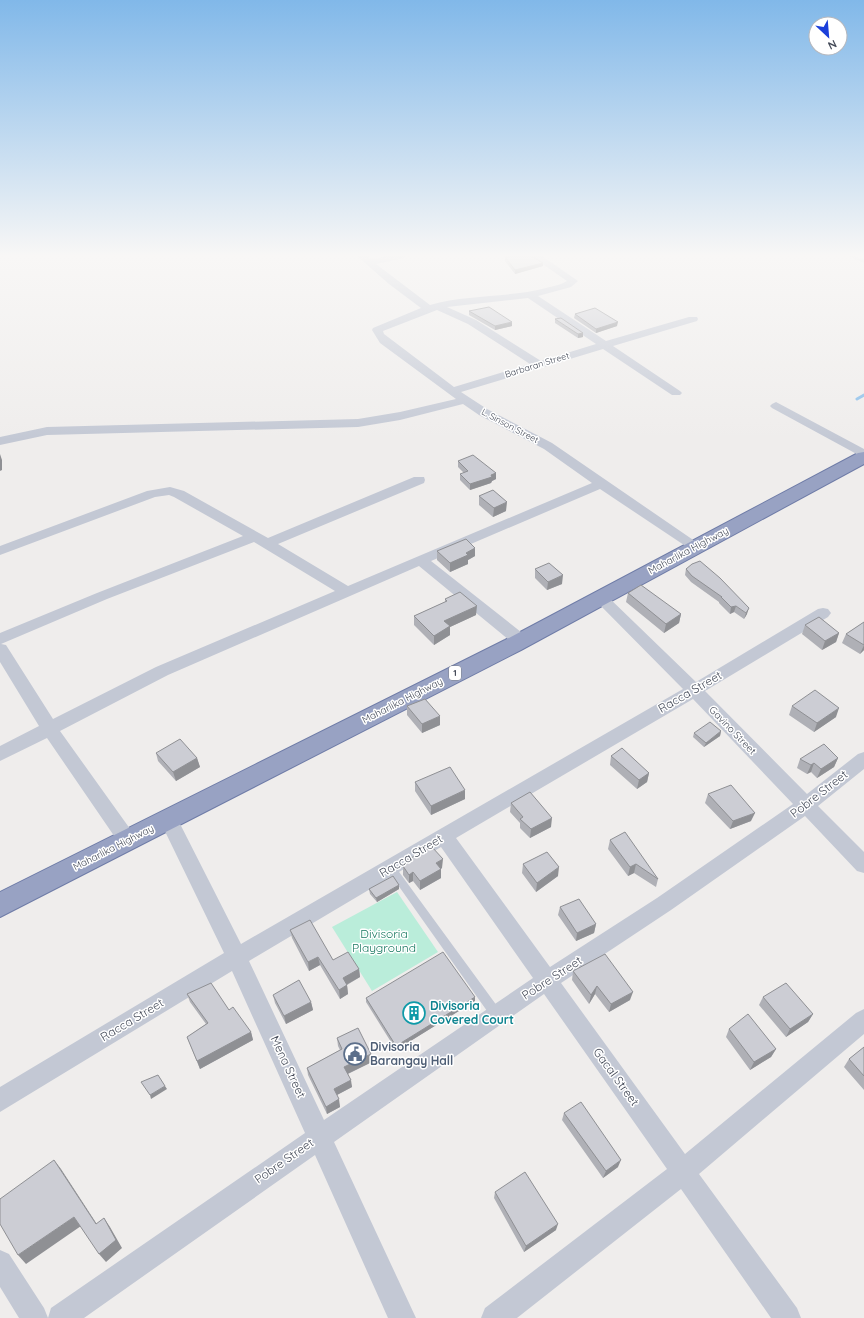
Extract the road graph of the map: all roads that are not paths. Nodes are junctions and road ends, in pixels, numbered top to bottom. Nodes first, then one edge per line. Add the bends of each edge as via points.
1 (408, 318) edge
2 (459, 318) edge
3 (564, 318) edge
4 (693, 319) dead end
5 (605, 344) junction
6 (538, 364) junction
7 (451, 390) junction
8 (676, 393) dead end
9 (465, 400) junction
10 (776, 406) dead end
11 (0, 441) edge
12 (864, 454) edge
13 (864, 457) edge
14 (419, 480) dead end
15 (601, 484) junction
16 (260, 540) junction
17 (695, 546) junction
18 (0, 551) edge
19 (422, 560) junction
20 (347, 592) junction
21 (600, 597) junction
22 (823, 614) dead end
23 (0, 639) edge
24 (520, 640) junction
25 (0, 649) edge
26 (694, 690) junction
27 (49, 728) junction
28 (0, 754) edge
29 (864, 759) edge
30 (806, 805) junction
31 (168, 819) junction
32 (444, 836) junction
33 (128, 840) junction
34 (864, 865) edge
35 (391, 868) junction
36 (0, 905) edge
37 (237, 958) junction
38 (547, 981) junction
39 (496, 1014) junction
40 (864, 1020) edge
41 (0, 1100) edge
42 (320, 1136) junction
43 (684, 1171) junction
44 (0, 1263) edge
45 (34, 1318) edge
46 (61, 1318) edge
47 (402, 1318) edge
48 (495, 1318) edge
49 (787, 1318) edge

1 - 7 street, L. Sinson Street via 377,330 379,335
2 - 6 street via 472,322
3 - 5 street
4 - 5 street, Barbaran Street
5 - 6 street, Barbaran Street
5 - 8 street
6 - 7 street, Barbaran Street
7 - 9 street, L. Sinson Street
9 - 11 street via 358,424 42,431
9 - 15 street, L. Sinson Street via 548,446
10 - 12 street
13 - 17 highway, Maharlika Highway / 1
14 - 16 street
15 - 17 street, L. Sinson Street
15 - 19 street
16 - 18 street via 170,491 152,494
16 - 20 street
16 - 23 street via 102,596
17 - 21 highway, Maharlika Highway / 1
19 - 20 street
19 - 24 street
20 - 27 street via 162,671
21 - 24 highway, Maharlika Highway / 1
21 - 26 street, Gavino Street
22 - 26 street, Racca Street
24 - 31 highway, Maharlika Highway / 1
25 - 27 street
26 - 30 street, Gavino Street
26 - 32 street, Racca Street
27 - 28 street
27 - 33 street
29 - 30 street, Pobre Street
30 - 34 street, Gavino Street
30 - 38 street, Pobre Street via 664,904
31 - 33 highway, Maharlika Highway / 1
31 - 37 street, Mena Street
32 - 35 street, Racca Street
32 - 38 street, Gacal Street
33 - 36 highway, Maharlika Highway / 1
35 - 37 street, Racca Street
35 - 39 lane
37 - 41 street, Racca Street
37 - 42 street, Mena Street
38 - 39 street, Pobre Street
38 - 43 street, Gacal Street
39 - 42 street, Pobre Street
40 - 43 street
42 - 46 street, Pobre Street
42 - 47 street, Mena Street
43 - 48 street
43 - 49 street, Gacal Street
44 - 45 street

